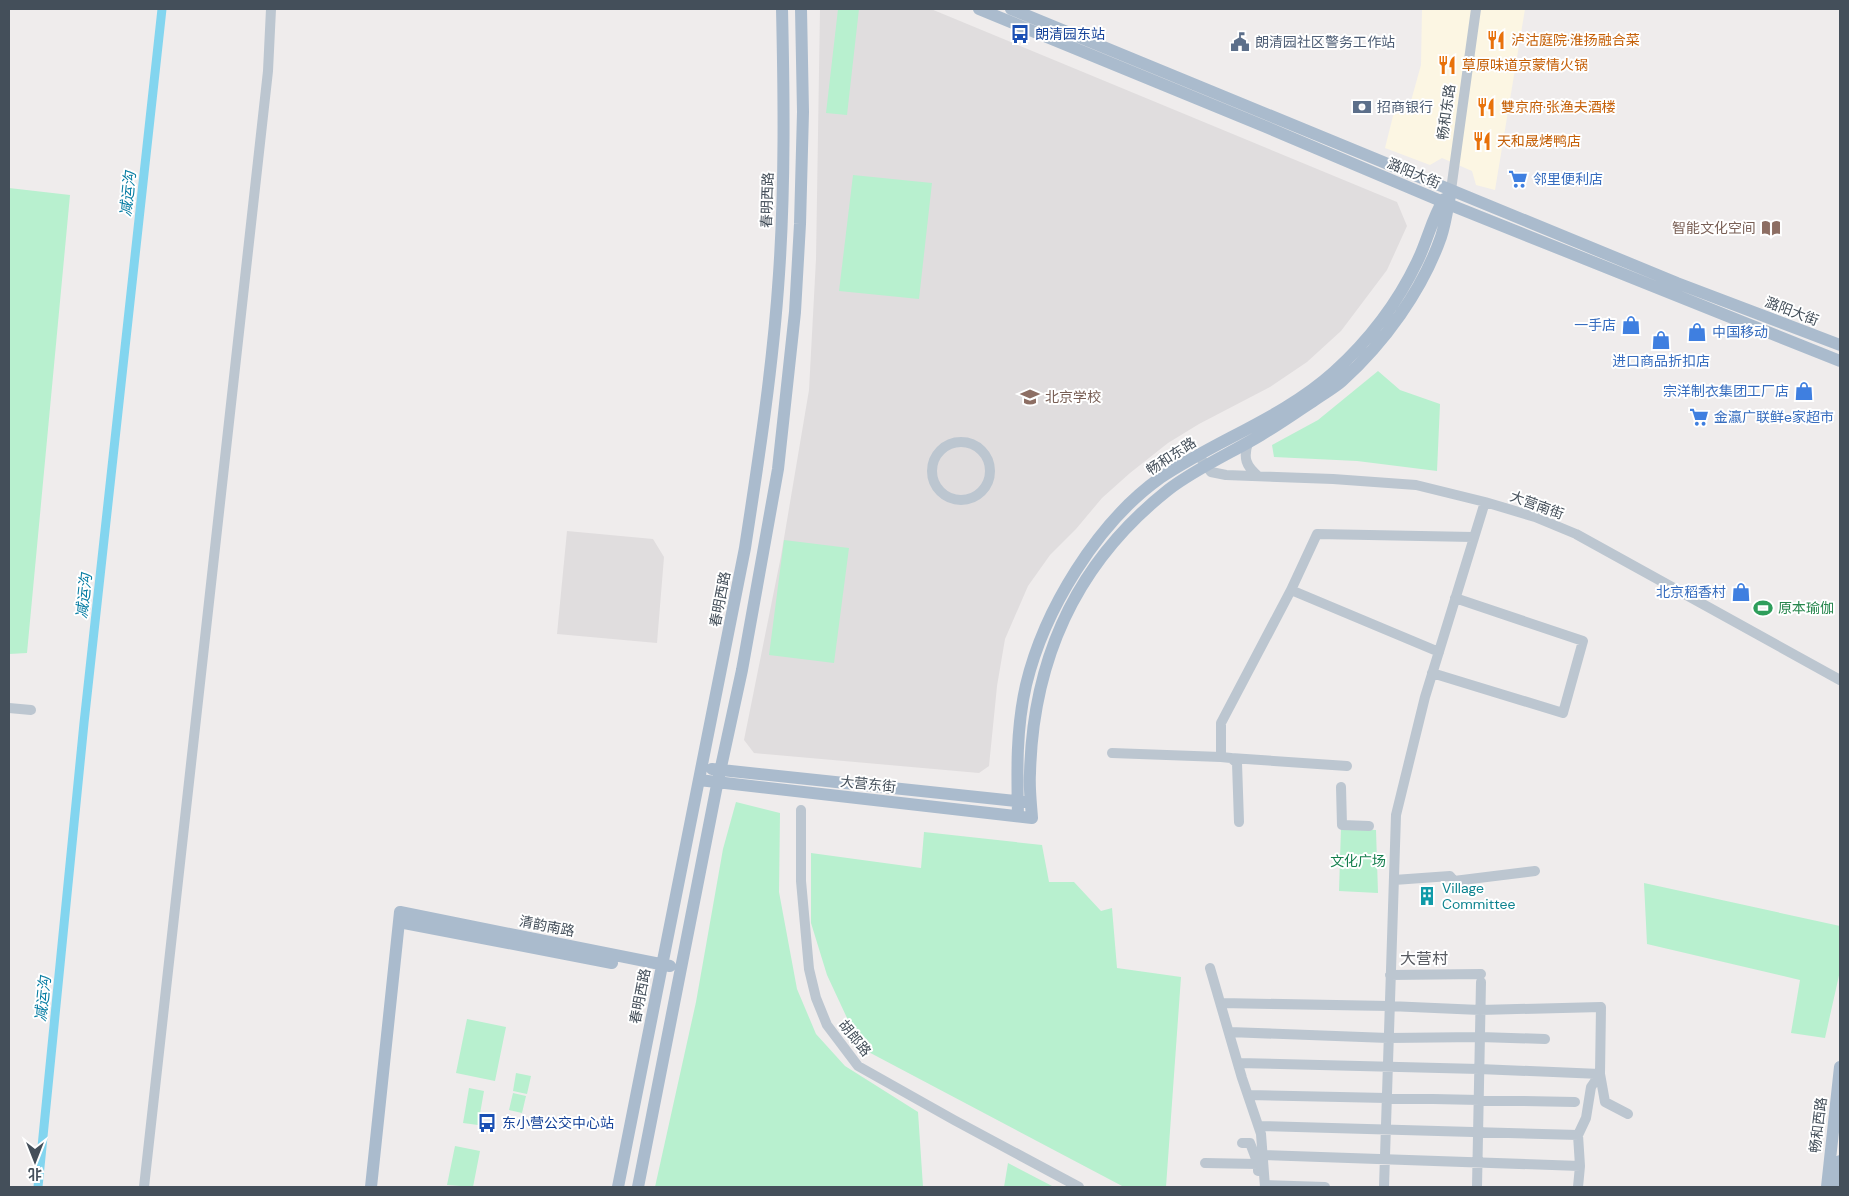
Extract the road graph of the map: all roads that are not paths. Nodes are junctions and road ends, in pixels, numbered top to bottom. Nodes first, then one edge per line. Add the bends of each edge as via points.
1 (271, 9) edge
2 (782, 9) edge
3 (801, 9) edge
4 (979, 9) edge
5 (1011, 9) edge
6 (1476, 9) edge
7 (1452, 190) junction
8 (1445, 202) junction
9 (1840, 345) edge
10 (1840, 361) edge
11 (1248, 443) junction
12 (1199, 456) junction
13 (1206, 467) junction
14 (1258, 476) junction
15 (950, 498) joint
16 (1485, 502) junction
17 (1473, 537) junction
18 (1291, 590) junction
19 (1455, 598) junction
20 (1439, 652) junction
21 (1432, 673) junction
22 (1840, 680) edge
23 (9, 708) edge
24 (31, 710) dead end
25 (1112, 753) dead end
26 (1226, 758) junction
27 (1347, 766) dead end
28 (701, 774) junction
29 (719, 776) junction
30 (1341, 787) dead end
31 (1018, 802) junction
32 (1031, 803) junction
33 (800, 810) dead end
34 (1018, 816) junction
35 (1032, 818) joint
36 (1239, 822) dead end
37 (1369, 826) dead end
38 (1535, 871) dead end
39 (1394, 880) junction
40 (404, 920) junction
41 (1210, 968) dead end
42 (661, 969) junction
43 (680, 972) junction
44 (1390, 975) junction
45 (1221, 1003) junction
46 (1389, 1006) junction
47 (1480, 1010) junction
48 (1229, 1032) junction
49 (1480, 1037) junction
50 (1388, 1038) junction
51 (1545, 1039) dead end
52 (1238, 1063) junction
53 (1387, 1066) junction
54 (1840, 1067) edge
55 (1479, 1069) junction
56 (1600, 1074) junction
57 (1248, 1095) junction
58 (1386, 1098) junction
59 (1479, 1100) junction
60 (1575, 1102) dead end
61 (1628, 1114) dead end
62 (1259, 1126) junction
63 (1385, 1130) junction
64 (1478, 1132) junction
65 (1578, 1135) junction
66 (1242, 1143) dead end
67 (1260, 1159) junction
68 (1385, 1159) junction
69 (1840, 1161) edge
70 (1478, 1162) junction
71 (1205, 1163) dead end
72 (1580, 1166) junction
73 (1062, 1182) edge
74 (144, 1187) edge
75 (370, 1187) edge
76 (378, 1187) edge
77 (618, 1187) edge
78 (638, 1187) edge
79 (1079, 1187) edge
80 (1263, 1187) edge
81 (1325, 1187) edge
82 (1384, 1187) edge
83 (1477, 1187) edge
84 (1578, 1187) edge
85 (1827, 1187) edge
86 (1839, 1187) edge

1 - 74 street via 268,71
2 - 28 main road, 春明西路 via 784,132 779,274 769,376 745,548
3 - 29 main road via 800,224 787,394 778,469 742,670
4 - 8 main road, 潞阳大街
5 - 7 main road, 潞阳大街
6 - 7 street, 畅和东路
7 - 8 main road, 畅和东路
7 - 9 main road, 潞阳大街
8 - 10 main road, 潞阳大街
8 - 11 main road, 畅和东路 via 1442,236 1421,284 1386,334 1341,382
8 - 12 main road, 畅和东路 via 1396,301 1371,335 1332,373 1292,403
11 - 13 main road, 畅和东路
11 - 14 street via 1245,462
12 - 13 street
12 - 31 main road, 畅和东路 via 1160,479 1105,530 1054,609 1026,685 1017,754
13 - 14 street, 大营南街 via 1211,472 1226,475
13 - 32 main road, 畅和东路 via 1169,489 1130,523 1097,564 1060,624 1046,662 1032,733
14 - 16 street, 大营南街 via 1416,485
15 - 15 street via 959,500 977,496 988,480 988,460 982,452 965,442 945,447 934,461 932,479 942,494
16 - 17 street
16 - 22 street, 大营南街 via 1576,534
17 - 18 street via 1317,534
17 - 19 street
18 - 20 street
18 - 26 street via 1221,724
19 - 20 street
19 - 21 street via 1583,641 1563,712
20 - 21 street
21 - 39 street via 1396,815
23 - 24 street
25 - 26 street
26 - 27 street
26 - 36 street via 1237,763
28 - 29 main road, 大营东街
28 - 42 main road, 春明西路
29 - 31 main road, 大营东街
29 - 34 main road, 大营东街
29 - 43 main road
30 - 37 street via 1342,825
31 - 32 main road, 大营东街
31 - 34 main road, 畅和东路
32 - 35 main road, 畅和东路
33 - 73 street, 胡郎路 via 801,881 809,969 827,1025 858,1066
34 - 35 main road, 大营东街
38 - 39 street via 1454,881 1450,876
39 - 44 street
40 - 42 main road, 清韵南路
40 - 75 main road
40 - 76 main road
41 - 45 street
42 - 43 main road, 清韵南路
42 - 77 main road, 春明西路
43 - 78 main road
44 - 46 street
44 - 47 street via 1481,978
45 - 46 street
45 - 48 street
46 - 47 street
46 - 50 street
47 - 49 street
47 - 56 street via 1601,1007
48 - 50 street
48 - 52 street
49 - 50 street
49 - 51 street
49 - 55 street
50 - 53 street
52 - 53 street
52 - 57 street
53 - 55 street
53 - 58 street
54 - 85 main road, 畅和西路
55 - 56 street
55 - 59 street
56 - 61 street via 1605,1102
56 - 65 street via 1591,1086 1586,1118
57 - 58 street
57 - 62 street
58 - 59 street
58 - 63 street
59 - 60 street
59 - 64 street
62 - 63 street
62 - 67 street
63 - 64 street
63 - 68 street
64 - 65 street
64 - 70 street
65 - 72 street
66 - 67 street via 1250,1143
67 - 68 street
67 - 71 street
67 - 80 street
68 - 70 street
68 - 82 street
69 - 86 main road, 畅和西路
70 - 72 street
70 - 83 street
72 - 84 street
73 - 79 street, 胡郎路
80 - 81 street

